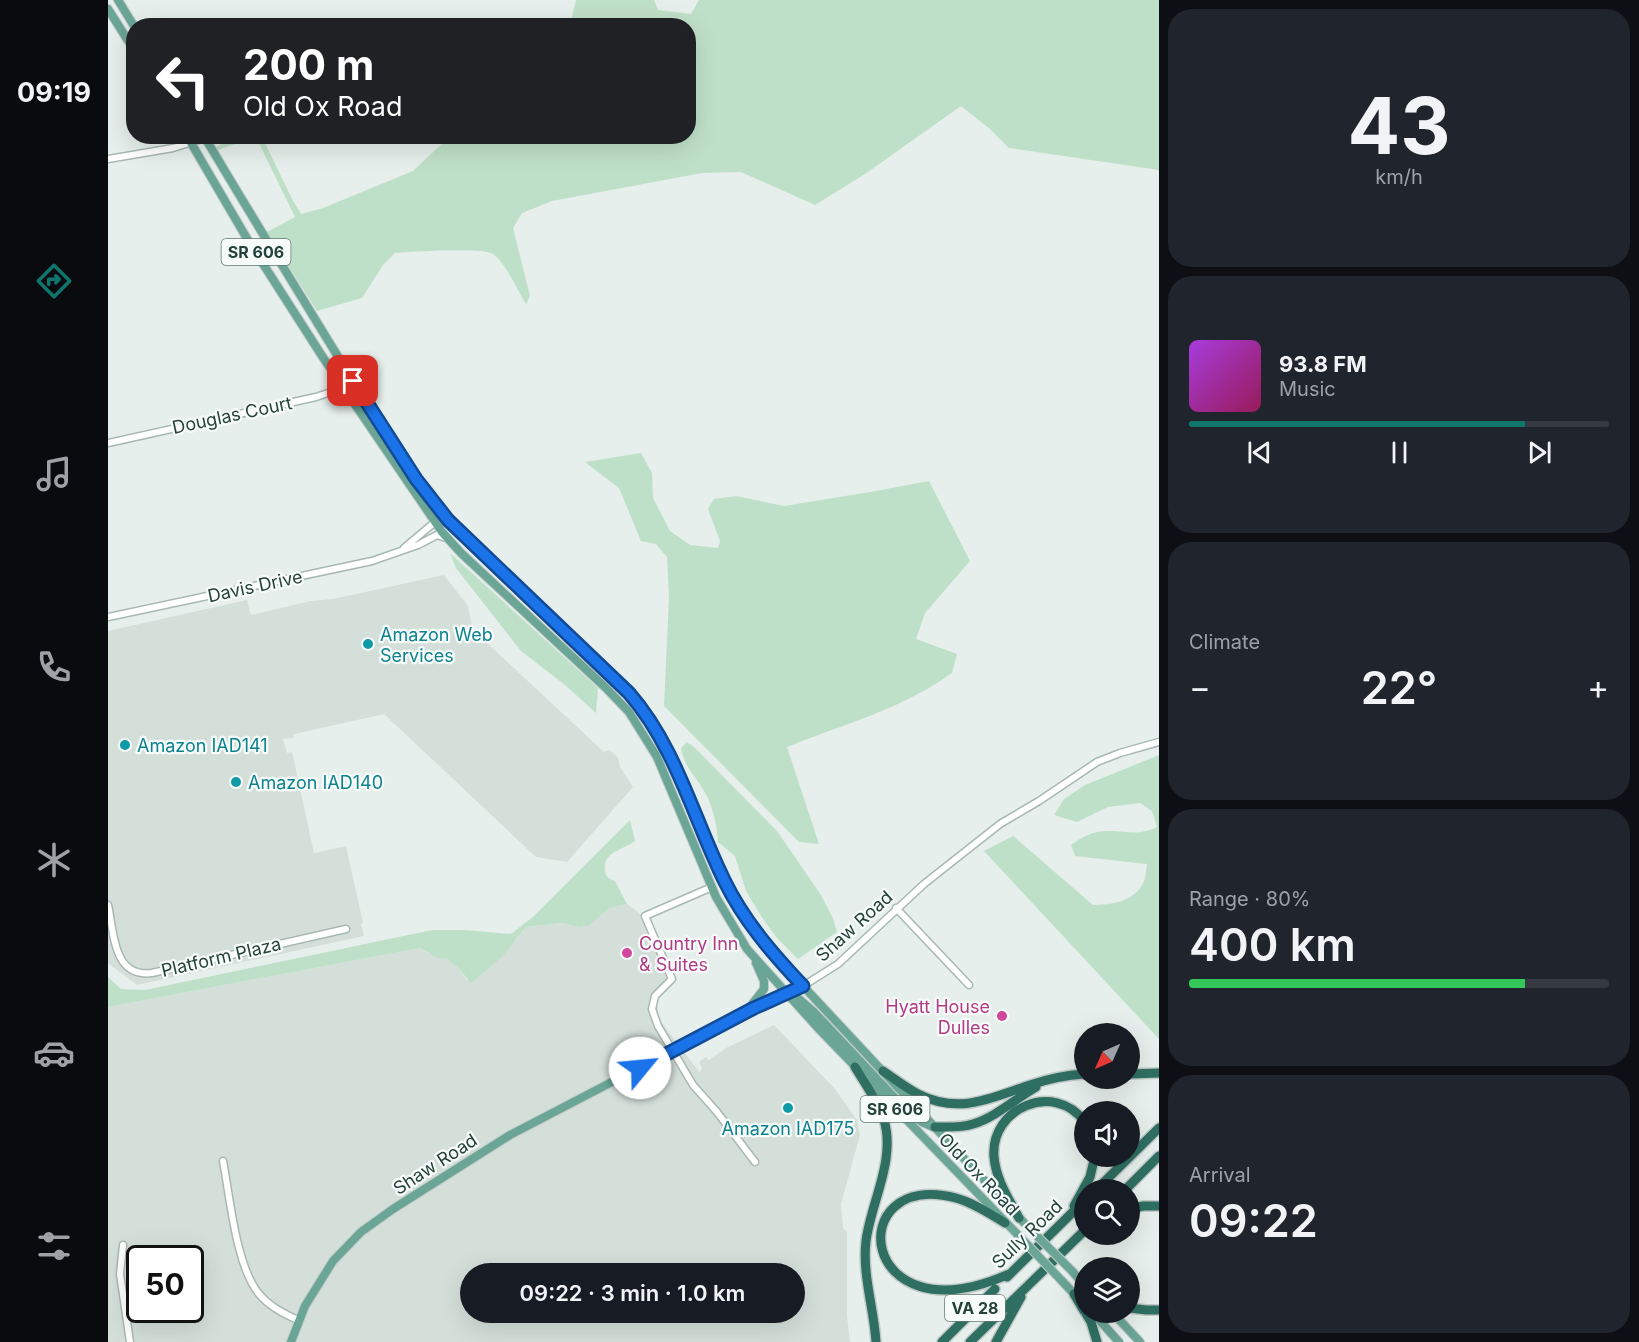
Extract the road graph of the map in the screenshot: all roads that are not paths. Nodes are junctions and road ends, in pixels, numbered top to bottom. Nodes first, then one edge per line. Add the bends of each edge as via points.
1 (120, 0) edge
2 (108, 9) edge
3 (129, 18) edge
4 (126, 38) edge
5 (181, 144) edge
6 (191, 144) edge
7 (208, 144) edge
8 (108, 159) edge
9 (353, 381) junction
10 (343, 388) junction
11 (108, 443) edge
12 (435, 522) junction
13 (454, 527) junction
14 (448, 540) junction
15 (401, 551) junction
16 (108, 617) edge
17 (1159, 742) edge
18 (712, 886) junction
19 (108, 905) edge
20 (896, 908) junction
21 (346, 929) dead end
22 (751, 954) junction
23 (969, 985) dead end
24 (803, 986) junction
25 (786, 994) junction
26 (745, 1013) junction
27 (672, 1051) junction
28 (855, 1067) junction
29 (883, 1071) junction
30 (1159, 1073) edge
31 (1140, 1074) edge
32 (1074, 1076) edge
33 (1051, 1079) junction
34 (1074, 1110) edge
35 (935, 1127) junction
36 (1159, 1128) edge
37 (1159, 1156) edge
38 (224, 1161) dead end
39 (755, 1162) dead end
40 (1092, 1167) edge
41 (1107, 1179) edge
42 (1136, 1179) edge
43 (1159, 1206) edge
44 (1140, 1207) edge
45 (1074, 1211) edge
46 (1019, 1218) junction
47 (1005, 1223) junction
48 (1059, 1226) junction
49 (1074, 1241) edge
50 (1074, 1243) edge
51 (123, 1245) dead end
52 (1068, 1247) junction
53 (1074, 1273) edge
54 (885, 1275) dead end
55 (1009, 1275) junction
56 (1028, 1285) junction
57 (1074, 1294) edge
58 (971, 1297) dead end
59 (1140, 1309) edge
60 (1159, 1310) edge
61 (298, 1320) junction
62 (1091, 1323) edge
63 (1102, 1323) edge
64 (1122, 1323) edge
65 (130, 1342) edge
66 (291, 1342) edge
67 (876, 1342) edge
68 (942, 1342) edge
69 (970, 1342) edge
70 (996, 1342) edge
71 (1097, 1342) edge
72 (1119, 1342) edge
73 (1140, 1342) edge

1 - 3 main road
2 - 4 main road
5 - 8 street
6 - 10 main road, Old Ox Road / SR 606
7 - 9 main road, Old Ox Road / SR 606
9 - 10 street, Douglas Court
9 - 13 main road, Old Ox Road / SR 606 via 424,491
10 - 11 street, Douglas Court
10 - 12 main road, Old Ox Road / SR 606
12 - 13 main road
12 - 14 main road, Old Ox Road / SR 606
12 - 15 street, Davis Drive
13 - 24 main road, Old Ox Road / SR 606 via 644,710 673,760 734,898 766,946
14 - 15 street, Davis Drive via 436,535
14 - 18 main road, Old Ox Road / SR 606 via 629,712 657,757
15 - 16 street, Davis Drive via 372,561
17 - 20 street, Shaw Road via 1097,762 1000,824
18 - 22 main road, Old Ox Road / SR 606
18 - 27 street via 645,916 672,979 658,991 652,1009
19 - 21 street, Platform Plaza via 119,958 138,973
20 - 23 street
20 - 24 street, Shaw Road via 838,964
22 - 25 main road, Old Ox Road / SR 606
22 - 26 main road via 765,987
24 - 25 main road, Shaw Road
24 - 29 main road, Old Ox Road / SR 606
25 - 26 main road, Shaw Road
25 - 28 main road, Old Ox Road / SR 606
25 - 35 main road via 806,1004 910,1114
26 - 27 main road, Shaw Road
27 - 39 street via 693,1085
27 - 61 main road, Shaw Road via 510,1135 361,1232 333,1261
28 - 47 main road, Old Ox Road / SR 606
28 - 67 highway via 874,1097 886,1128 885,1166 866,1241
29 - 33 highway via 919,1094 953,1104 984,1102
29 - 35 main road, Old Ox Road / SR 606
30 - 31 highway
32 - 33 highway
33 - 35 highway via 990,1117 958,1127
34 - 46 highway via 1050,1101 1038,1101 1023,1106 1003,1123 994,1156 1002,1186
35 - 46 main road, Old Ox Road / SR 606
36 - 41 highway
37 - 42 highway
38 - 61 street via 242,1262 249,1280 269,1304
40 - 48 highway via 1080,1197
43 - 44 highway
45 - 48 highway, Sully Road / VA 28
46 - 53 main road, Old Ox Road / SR 606, bridge
47 - 54 highway via 957,1198 927,1196 905,1204 884,1228 880,1259
47 - 57 main road, Old Ox Road / SR 606, bridge
48 - 55 highway, Sully Road / VA 28
49 - 52 highway, Sully Road / VA 28
50 - 52 highway
51 - 65 street via 120,1274
52 - 56 highway, Sully Road / VA 28
55 - 58 highway
55 - 68 highway, Sully Road / VA 28
56 - 69 highway, Sully Road / VA 28
56 - 70 highway
59 - 60 highway
61 - 66 main road, Shaw Road
62 - 71 highway
63 - 72 main road
64 - 73 main road

